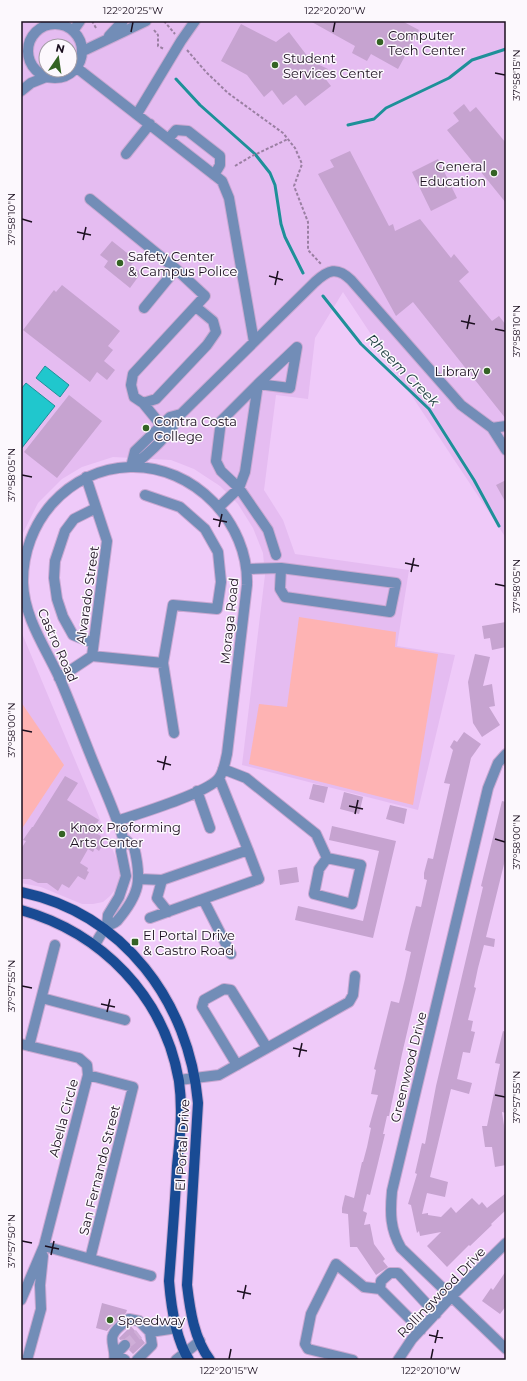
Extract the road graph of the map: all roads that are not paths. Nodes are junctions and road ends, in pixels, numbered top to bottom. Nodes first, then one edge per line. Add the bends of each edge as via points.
1 (80, 21) edge
2 (123, 21) edge
3 (146, 21) edge
4 (195, 21) edge
5 (73, 31) junction
6 (106, 39) junction
7 (83, 52) junction
8 (24, 59) edge
9 (78, 65) edge
10 (78, 69) edge
11 (38, 71) edge
12 (44, 78) edge
13 (21, 91) edge
14 (137, 114) junction
15 (150, 124) junction
16 (168, 139) junction
17 (126, 154) dead end
18 (214, 175) junction
19 (90, 199) dead end
20 (176, 269) junction
21 (196, 307) junction
22 (144, 308) dead end
23 (254, 342) junction
24 (258, 384) junction
25 (143, 403) junction
26 (181, 414) junction
27 (161, 425) junction
28 (506, 426) edge
29 (492, 428) junction
30 (506, 450) edge
31 (131, 467) junction
32 (86, 477) junction
33 (239, 488) junction
34 (145, 495) dead end
35 (219, 507) junction
36 (96, 508) junction
37 (23, 552) edge
38 (276, 554) dead end
39 (281, 568) junction
40 (248, 569) junction
41 (94, 643) junction
42 (92, 656) junction
43 (163, 663) junction
44 (59, 678) junction
45 (174, 733) dead end
46 (506, 754) edge
47 (221, 774) junction
48 (197, 791) junction
49 (118, 821) junction
50 (210, 828) dead end
51 (123, 838) junction
52 (248, 850) junction
53 (327, 858) junction
54 (140, 879) junction
55 (162, 880) junction
56 (21, 892) edge
57 (203, 899) junction
58 (21, 910) edge
59 (168, 912) junction
60 (150, 918) dead end
61 (106, 928) junction
62 (55, 945) dead end
63 (95, 945) junction
64 (232, 954) dead end
65 (355, 976) dead end
66 (42, 998) junction
67 (125, 1020) dead end
68 (25, 1045) edge
69 (267, 1048) junction
70 (237, 1065) junction
71 (88, 1075) junction
72 (196, 1079) junction
73 (179, 1080) junction
74 (506, 1243) edge
75 (44, 1246) junction
76 (90, 1259) junction
77 (151, 1276) dead end
78 (380, 1289) junction
79 (452, 1296) junction
80 (21, 1300) edge
81 (436, 1314) junction
82 (177, 1328) junction
83 (421, 1330) junction
84 (145, 1331) junction
85 (200, 1341) junction
86 (125, 1345) tunnel mouth
87 (506, 1349) edge
88 (115, 1357) edge
89 (187, 1357) edge
90 (21, 1358) edge
91 (27, 1360) edge
92 (125, 1360) edge
93 (137, 1360) edge
94 (176, 1360) edge
95 (210, 1360) edge
96 (353, 1360) edge
97 (398, 1360) edge

1 - 5 street
2 - 6 street
3 - 6 street
4 - 14 street
5 - 7 street via 82,44
5 - 8 street via 58,24 41,27 30,40
6 - 7 street
7 - 9 street
8 - 11 street
10 - 14 street
12 - 13 street
14 - 15 street
15 - 16 street
15 - 17 street
16 - 18 street
16 - 18 street via 176,130 188,131 220,156 220,165
18 - 23 street via 222,181 229,198
19 - 20 street
20 - 21 street via 205,296
20 - 22 street
21 - 25 street via 133,374 131,385 134,397
21 - 25 street via 213,321 216,332 156,399
23 - 26 street
23 - 29 street via 323,275 338,271 344,273 461,405
24 - 24 street via 280,363 297,347 290,388
24 - 33 street via 245,472
24 - 33 street via 221,421 216,461 221,471
25 - 27 street
26 - 27 street via 170,417
26 - 31 street via 175,425 147,455
27 - 31 street via 135,451
28 - 29 street
29 - 30 street
31 - 32 street, Moraga Road via 108,470
31 - 35 street, Moraga Road via 158,470 182,479
32 - 36 street, Alvarado Street
32 - 37 street, Castro Road via 63,492 47,508
33 - 35 street
33 - 38 street via 268,530
34 - 43 street via 180,507 205,529 218,552 221,582 217,609 173,605
35 - 40 street, Moraga Road via 239,539
36 - 41 street, Alvarado Street via 107,541
36 - 41 street via 74,519 65,531 55,561 54,578 57,599 73,635
37 - 44 street, Castro Road via 23,583 27,607 35,630
39 - 39 street via 396,583 390,612 285,597 280,589
39 - 40 street
40 - 47 street, Moraga Road via 230,723
41 - 42 street, Alvarado Street
42 - 43 street
42 - 44 street, Alvarado Street
43 - 45 street
44 - 49 street, Castro Road
46 - 79 street, Greenwood Drive via 498,763 488,788 392,1192 390,1217 396,1240 401,1248
47 - 48 street via 212,784
47 - 52 street
47 - 53 street via 246,778 316,834
48 - 49 street
48 - 50 street
49 - 51 street, Castro Road
51 - 54 street, Castro Road via 134,847
51 - 61 street, Castro Road via 121,851 126,876 119,897 108,915
52 - 55 street
52 - 57 street via 259,879
53 - 53 street via 361,864 352,904 314,894 319,869
54 - 55 street
54 - 61 street, Castro Road via 136,892 116,923
55 - 59 street via 157,898
56 - 61 main road, El Portal Drive via 59,903
57 - 59 street
57 - 64 street
58 - 63 main road, El Portal Drive via 57,922
59 - 60 street
61 - 63 street, Castro Road
61 - 72 main road, El Portal Drive via 142,964 169,1002 188,1044
62 - 66 street
63 - 73 main road, El Portal Drive via 115,961 155,1013
65 - 69 street via 353,995 349,1002
66 - 67 street
66 - 68 street
68 - 71 street, Abella Circle via 79,1058 87,1064
69 - 70 street
69 - 70 street via 231,990 224,989 204,1000 202,1007
70 - 72 street via 218,1075
71 - 75 street, Abella Circle
71 - 76 street, San Fernando Street via 133,1088
72 - 73 street
72 - 85 main road, El Portal Drive via 198,1120 187,1285 193,1322
73 - 82 main road, El Portal Drive via 181,1121 169,1281 170,1299
74 - 79 street, Rollingwood Drive
75 - 76 street
75 - 80 street, Abella Circle
75 - 91 street, Abella Circle via 40,1285 41,1309
76 - 77 street
78 - 81 street via 381,1281 390,1273 398,1273
78 - 83 street
78 - 96 street via 364,1287 336,1264 311,1314 305,1344 308,1349
79 - 81 street, Rollingwood Drive
79 - 87 street, Greenwood Drive
81 - 83 street, Rollingwood Drive
82 - 84 street
82 - 89 main road, El Portal Drive
83 - 97 street, Rollingwood Drive
84 - 88 street via 139,1321 129,1319 113,1333
84 - 93 street via 152,1345
85 - 89 street
85 - 95 main road, El Portal Drive
86 - 88 street
88 - 92 street
89 - 94 street
90 - 91 street

